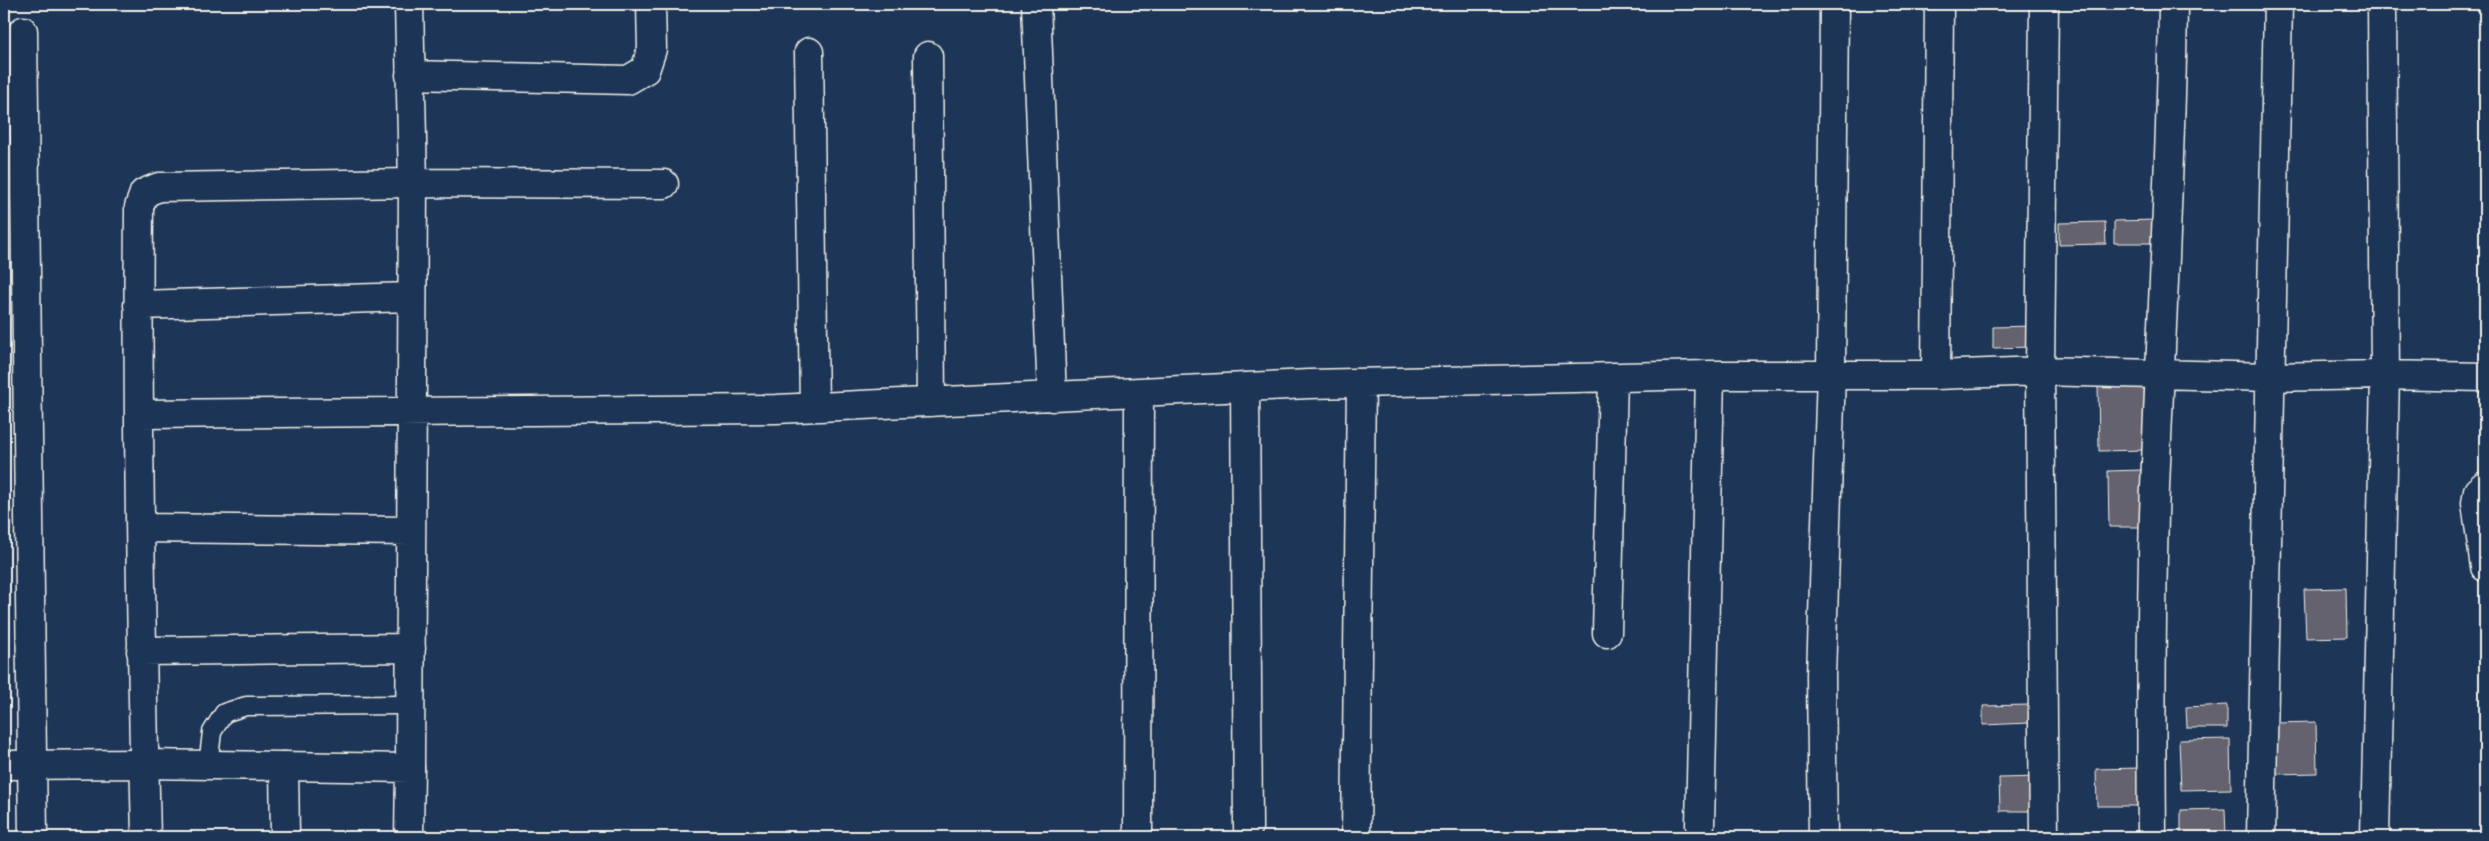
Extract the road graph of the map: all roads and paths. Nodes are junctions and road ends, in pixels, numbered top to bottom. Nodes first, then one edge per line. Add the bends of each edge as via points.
1 (409, 4) edge
2 (651, 4) edge
3 (1036, 4) edge
4 (1834, 4) edge
5 (1939, 4) edge
6 (2044, 4) edge
7 (2173, 4) edge
8 (2278, 4) edge
9 (2382, 4) edge
10 (23, 30) dead end
11 (809, 52) dead end
12 (928, 56) dead end
13 (410, 74) junction
14 (14, 138) edge
15 (413, 182) junction
16 (664, 184) dead end
17 (412, 297) junction
18 (138, 305) junction
19 (2040, 371) junction
20 (1831, 373) junction
21 (2161, 374) junction
22 (1710, 375) junction
23 (1936, 375) junction
24 (2385, 375) junction
25 (1613, 377) junction
26 (2271, 377) junction
27 (2485, 377) edge
28 (1361, 383) junction
29 (1245, 387) junction
30 (1139, 392) junction
31 (1052, 397) junction
32 (931, 402) junction
33 (814, 408) junction
34 (410, 412) junction
35 (140, 414) junction
36 (2485, 485) edge
37 (141, 528) junction
38 (410, 531) junction
39 (2485, 567) edge
40 (1607, 633) dead end
41 (411, 648) junction
42 (141, 650) junction
43 (410, 705) junction
44 (144, 764) junction
45 (4, 765) edge
46 (33, 765) junction
47 (208, 766) junction
48 (284, 766) junction
49 (410, 768) junction
50 (1700, 825) dead end
51 (1248, 828) dead end
52 (33, 837) edge
53 (146, 837) edge
54 (285, 837) edge
55 (410, 837) edge
56 (1138, 837) edge
57 (1356, 837) edge
58 (1823, 837) edge
59 (2044, 837) edge
60 (2152, 837) edge
61 (2260, 837) edge
62 (2375, 837) edge

1 - 13 street
2 - 13 street via 652,49 645,70 628,80
3 - 31 street
4 - 20 street
5 - 23 street
6 - 19 street
7 - 21 street
8 - 26 street
9 - 24 street
10 - 14 street
11 - 33 street
12 - 32 street
13 - 15 street
14 - 46 street
15 - 16 street
15 - 17 street
15 - 18 street via 159,187 144,193 139,208
17 - 18 street
17 - 34 street
18 - 35 street
19 - 21 street
19 - 23 street
19 - 59 street
20 - 22 street
20 - 23 street
20 - 58 street via 1821,676
21 - 26 street
21 - 60 street via 2154,515
22 - 25 street
22 - 50 street
24 - 26 street
24 - 27 street
24 - 62 street
25 - 28 street
25 - 40 street
26 - 61 street
28 - 29 street
28 - 57 street
29 - 30 street
29 - 51 street
30 - 31 street
30 - 56 street
31 - 32 street
32 - 33 street
33 - 34 street
34 - 35 street
34 - 38 street
35 - 37 street
36 - 39 street via 2478,491 2476,503
37 - 38 street
37 - 42 street
38 - 41 street
41 - 42 street
41 - 43 street
42 - 44 street
43 - 47 lane via 246,706 224,714 212,732
43 - 49 street
44 - 46 street
44 - 47 street
44 - 53 street
45 - 46 street
46 - 52 street
47 - 48 street
48 - 49 street
48 - 54 street
49 - 55 street

